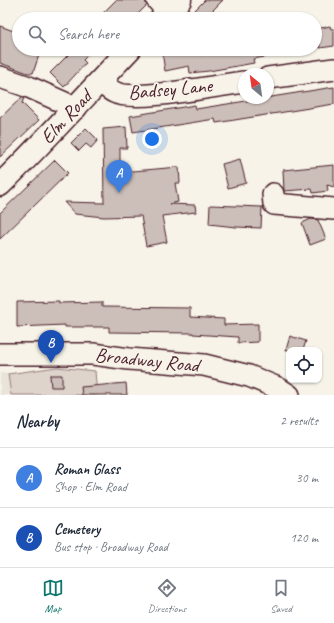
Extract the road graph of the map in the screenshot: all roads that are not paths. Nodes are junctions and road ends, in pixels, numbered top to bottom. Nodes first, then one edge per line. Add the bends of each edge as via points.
1 (123, 56) edge
2 (334, 69) edge
3 (0, 77) edge
4 (274, 77) edge
5 (100, 80) junction
6 (238, 83) edge
7 (76, 108) junction
8 (0, 185) edge
9 (273, 194) dead end
10 (334, 209) edge
11 (0, 354) edge
12 (289, 395) edge

1 - 5 main road, Elm Road
2 - 4 street
3 - 7 street
5 - 6 street, Badsey Lane via 114,93 131,96
5 - 7 main road, Elm Road
7 - 8 main road, Elm Road
9 - 10 street via 274,204
11 - 12 street, Broadway Road via 93,354 204,365 249,376

